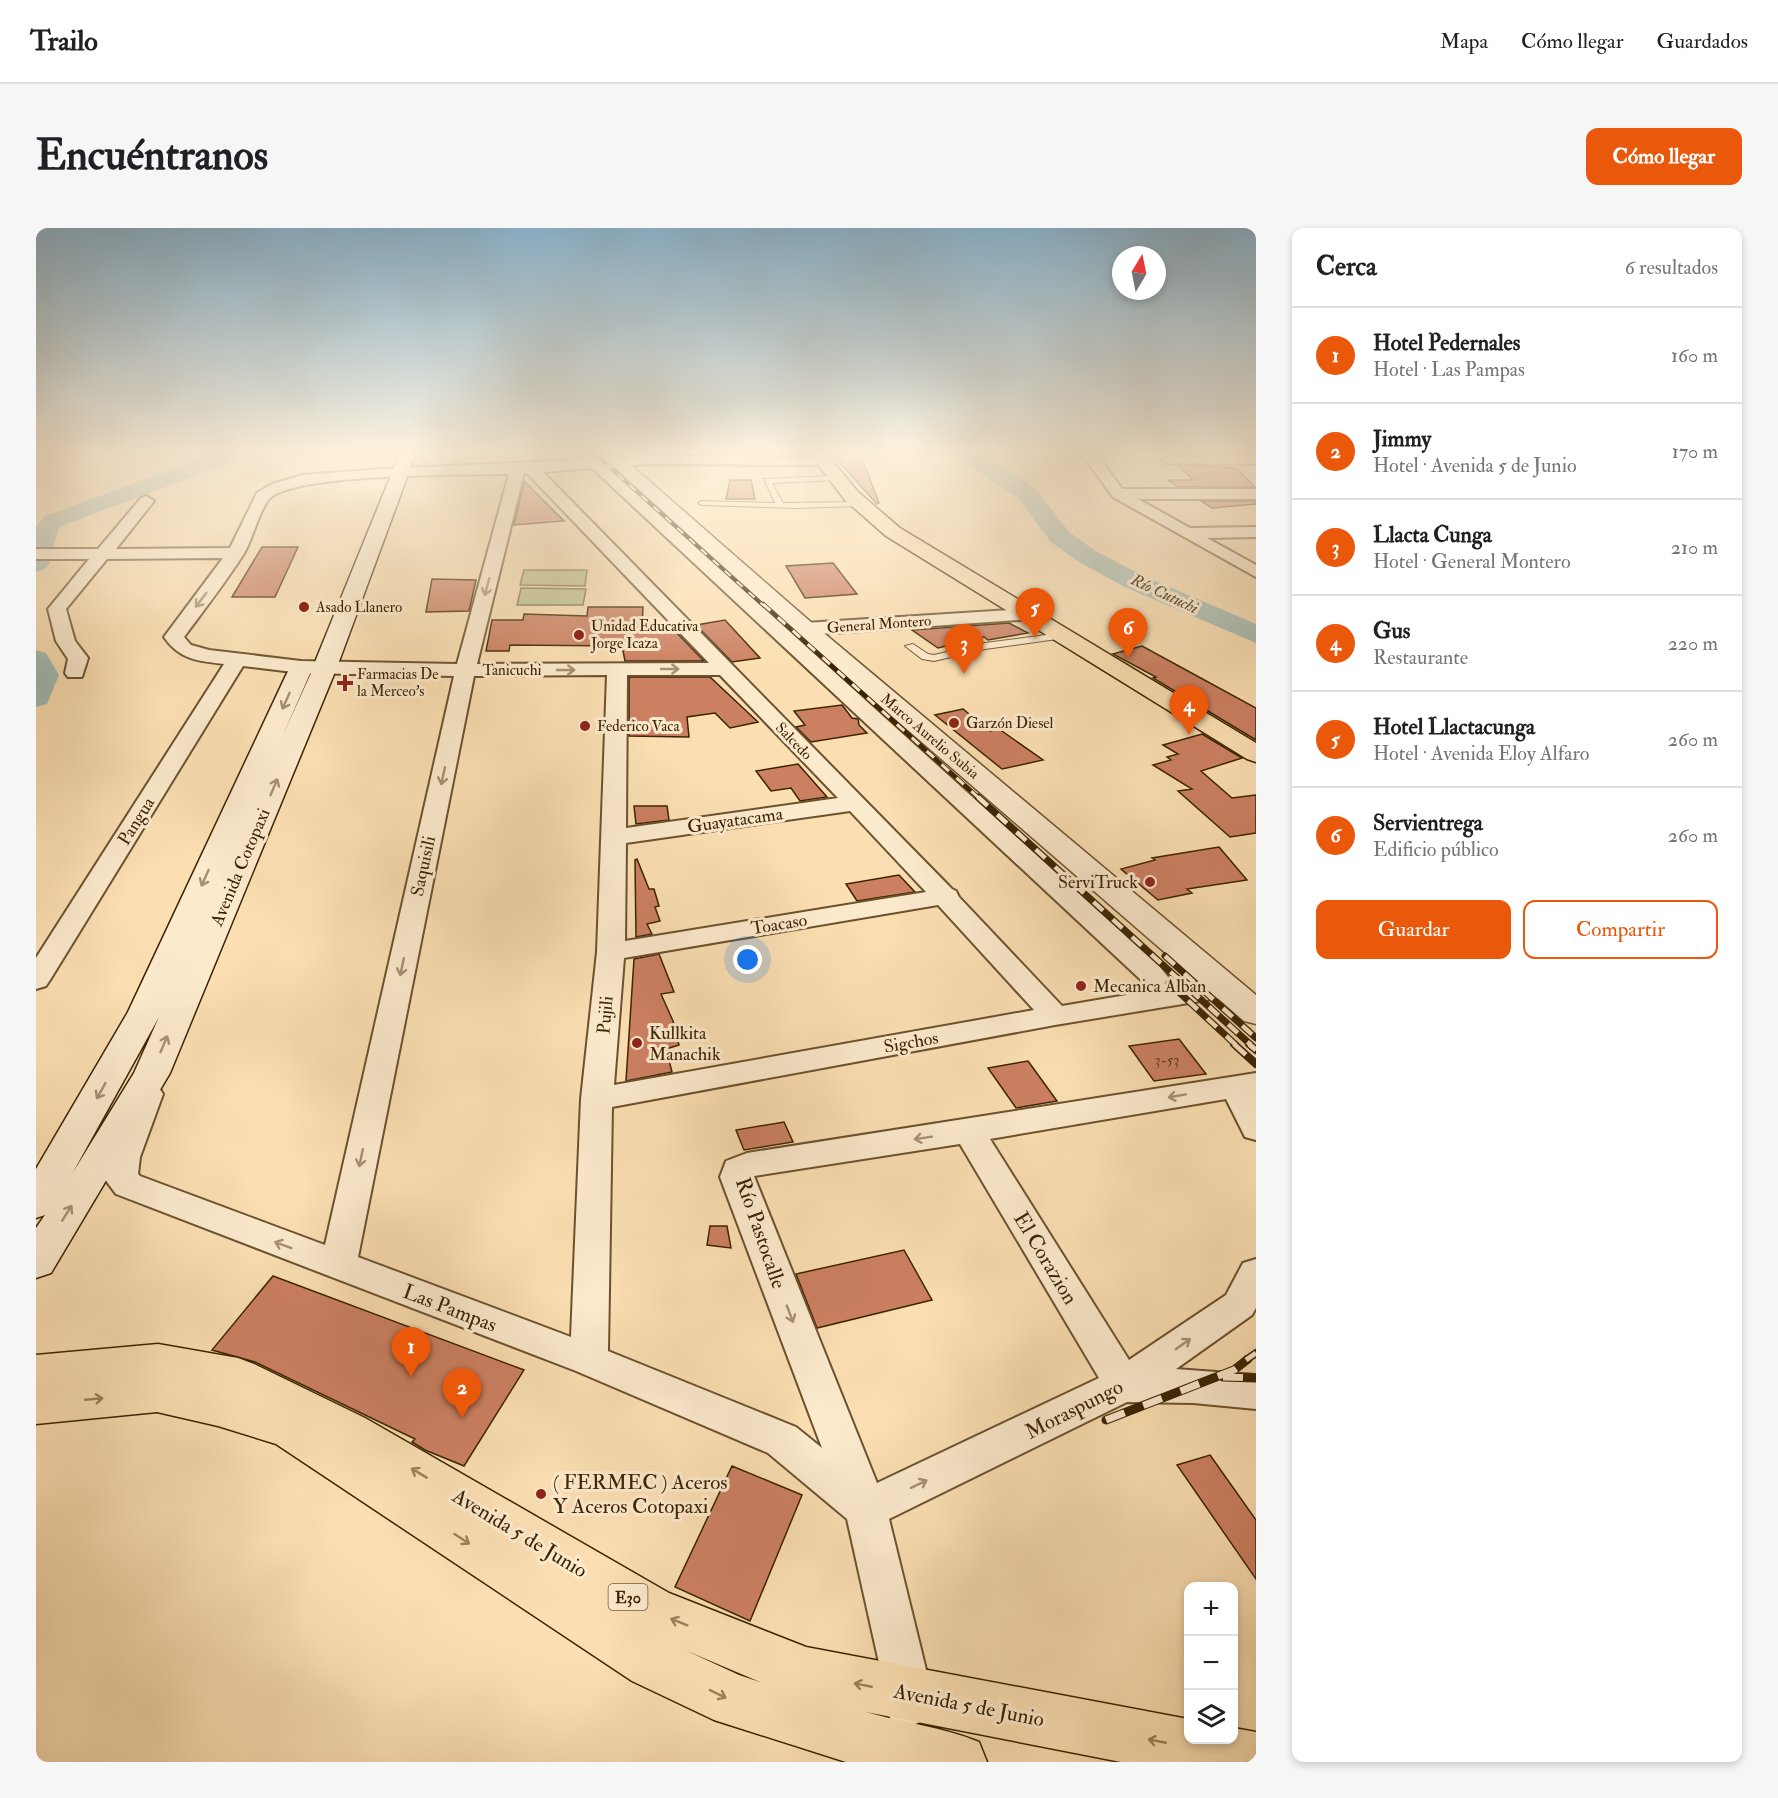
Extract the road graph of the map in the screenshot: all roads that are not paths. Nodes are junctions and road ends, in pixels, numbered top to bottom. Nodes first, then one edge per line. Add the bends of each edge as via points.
1 (123, 525) edge
2 (249, 525) edge
3 (371, 525) edge
4 (501, 525) edge
5 (577, 525) edge
6 (672, 525) edge
7 (680, 525) edge
8 (883, 525) edge
9 (1174, 525) edge
10 (1256, 532) edge
11 (1189, 533) junction
12 (236, 553) junction
13 (36, 554) edge
14 (95, 554) junction
15 (1256, 558) edge
16 (1232, 559) junction
17 (1256, 572) edge
18 (1026, 615) junction
19 (805, 629) junction
20 (1061, 636) junction
21 (910, 646) dead end
22 (236, 661) junction
23 (313, 667) junction
24 (723, 669) junction
25 (465, 670) junction
26 (617, 670) junction
27 (75, 673) dead end
28 (1256, 754) edge
29 (855, 803) junction
30 (615, 837) junction
31 (947, 896) junction
32 (611, 952) junction
33 (36, 980) edge
34 (1225, 988) junction
35 (1169, 997) junction
36 (1256, 1013) edge
37 (1055, 1016) junction
38 (152, 1073) junction
39 (1246, 1084) edge
40 (597, 1099) junction
41 (1256, 1129) edge
42 (969, 1131) junction
43 (36, 1203) edge
44 (36, 1262) edge
45 (338, 1266) junction
46 (1256, 1273) edge
47 (589, 1360) junction
48 (36, 1374) edge
49 (1123, 1386) junction
50 (1256, 1392) edge
51 (36, 1404) edge
52 (866, 1509) junction
53 (909, 1694) junction
54 (899, 1750) junction
55 (1256, 1760) edge
56 (838, 1762) edge
57 (959, 1762) edge

1 - 14 street
2 - 12 street
3 - 23 main road, Avenida Cotopaxi
4 -> 25 street, Saquisili
5 - 24 street, Salcedo
6 - 35 street, Marco Aurelio Subia via 1150,974
7 - 19 main road, Marco Aurelio Subia
8 - 18 main road
9 - 11 street
10 - 11 street
11 - 16 street
12 - 14 street
12 -> 22 street via 174,637 184,649
13 - 14 street
14 - 27 street via 57,609 62,638 78,658
15 - 16 street
16 - 17 street
18 - 19 street, General Montero
18 - 20 main road
19 - 34 main road, Marco Aurelio Subia
20 - 21 lane via 985,646 934,658 925,657
20 - 28 main road
22 - 23 street
22 - 33 street, Pangua
23 - 25 street, Tanicuchi
38 -> 23 main road, Avenida Cotopaxi
23 -> 43 main road, Avenida Cotopaxi via 145,1012
26 -> 24 street, Tanicuchi
24 - 29 street, Salcedo
25 -> 26 street, Tanicuchi
25 -> 45 street, Saquisili
26 - 30 street, Pujili
29 - 30 street, Guayatacama
29 - 31 street, Salcedo
30 - 32 street, Pujili
31 - 32 street, Toacaso
31 - 37 street, Salcedo
32 - 40 street, Pujili
34 - 35 street, Sigchos
34 - 36 main road, Marco Aurelio Subia
35 - 37 street, Sigchos
37 - 40 street, Sigchos
44 -> 38 main road, Avenida Cotopaxi
45 -> 38 street, Las Pampas via 128,1185 121,1178 121,1167 144,1111
39 - 41 street
39 -> 42 street, Río Pastocalle
40 - 47 street, Pujili
42 - 49 street, El Corazion
42 -> 52 street, Río Pastocalle via 747,1165 738,1170 737,1177
45 - 47 street, Las Pampas
49 -> 46 street, Moraspungo via 1239,1305
47 - 52 street, Las Pampas via 782,1440
53 -> 48 main road, Avenida 5 de Junio / E30 via 806,1674 652,1611 349,1432 238,1377 158,1363
49 - 50 street via 1193,1386
52 -> 49 street, Moraspungo
51 -> 54 main road, Avenida 5 de Junio / E30 via 157,1393 290,1428 651,1662 733,1701
52 - 53 street, Río Pastocalle
53 - 54 street
55 -> 53 main road, Avenida 5 de Junio / E30
54 - 56 street
54 - 57 main road, Avenida 5 de Junio / E30

